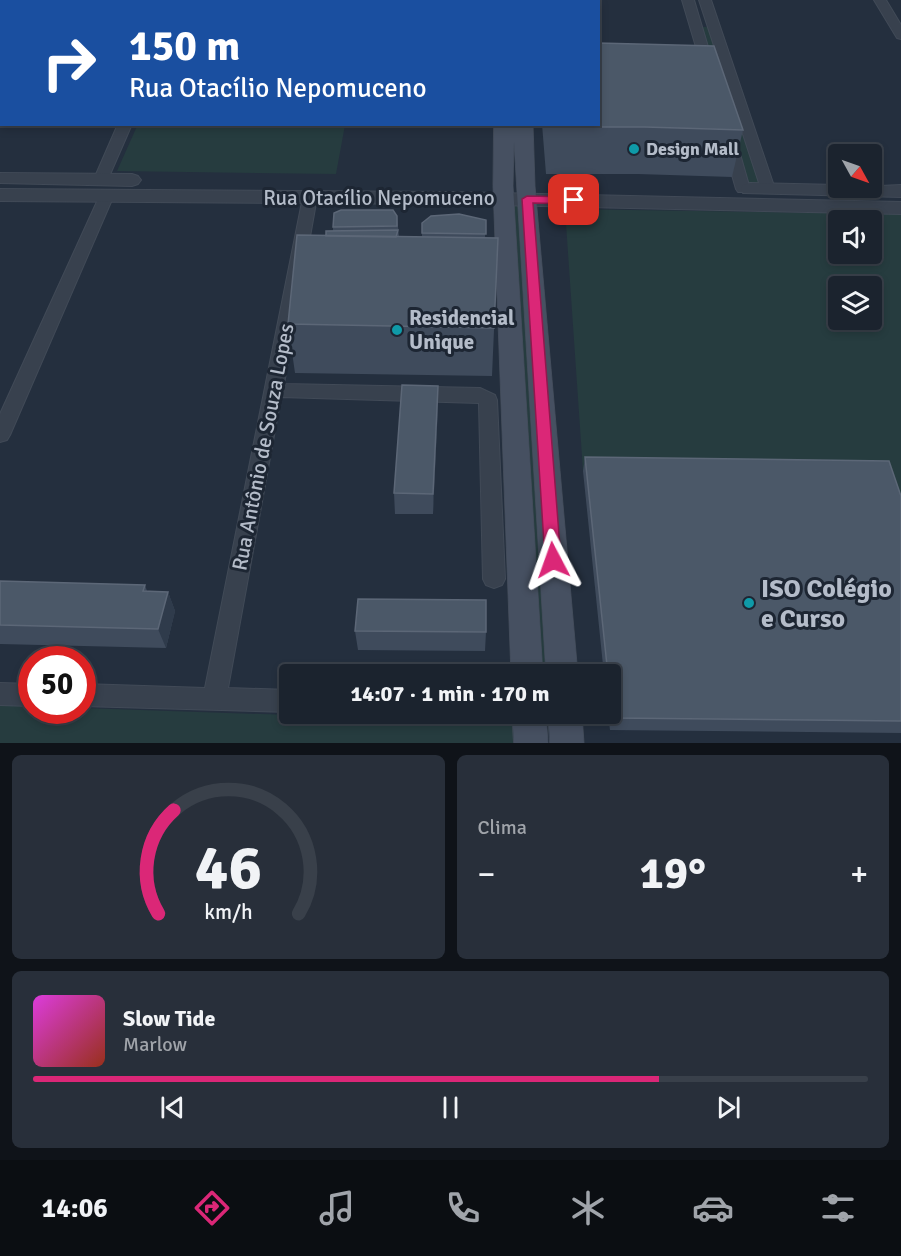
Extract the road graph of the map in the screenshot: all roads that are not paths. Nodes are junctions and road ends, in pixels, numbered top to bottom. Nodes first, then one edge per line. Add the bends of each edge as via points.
1 (688, 0) edge
2 (705, 0) edge
3 (880, 0) edge
4 (712, 25) junction
5 (696, 26) junction
6 (901, 35) edge
7 (711, 80) edge
8 (724, 124) edge
9 (123, 126) edge
10 (504, 126) edge
11 (523, 126) edge
12 (0, 178) edge
13 (104, 187) junction
14 (743, 189) junction
15 (768, 189) junction
16 (901, 191) edge
17 (515, 192) junction
18 (0, 195) edge
19 (310, 198) junction
20 (901, 208) edge
21 (274, 390) junction
22 (0, 435) edge
23 (494, 579) dead end
24 (527, 664) edge
25 (561, 664) edge
26 (0, 694) edge
27 (18, 695) edge
28 (96, 695) edge
29 (215, 697) junction
30 (279, 700) edge
31 (530, 724) edge
32 (566, 724) edge
33 (531, 743) edge
34 (567, 743) edge

1 - 5 street
2 - 4 street
3 - 6 street
4 - 5 street
4 - 15 street
5 - 7 street
8 - 14 street
9 - 13 street
10 - 17 main road
11 - 17 main road
12 - 13 street, Rua Otacílio Nepomuceno
13 - 17 street, Rua Otacílio Nepomuceno
13 - 18 street, Rua Otacílio Nepomuceno
13 - 19 street, Rua Otacílio Nepomuceno
13 - 22 street
14 - 15 street, Rua Otacílio Nepomuceno
14 - 17 street, Rua Otacílio Nepomuceno
15 - 16 street, Rua Otacílio Nepomuceno
17 - 19 street, Rua Otacílio Nepomuceno
17 - 20 street, Rua Otacílio Nepomuceno
17 - 24 main road
17 - 25 main road
19 - 21 street, Rua Antônio de Souza Lopes
21 - 23 street, Rua Antônio de Souza Lopes via 480,395 488,400
21 - 29 street, Rua Antônio de Souza Lopes
26 - 27 street
28 - 29 street
29 - 30 street
31 - 33 main road
32 - 34 main road

